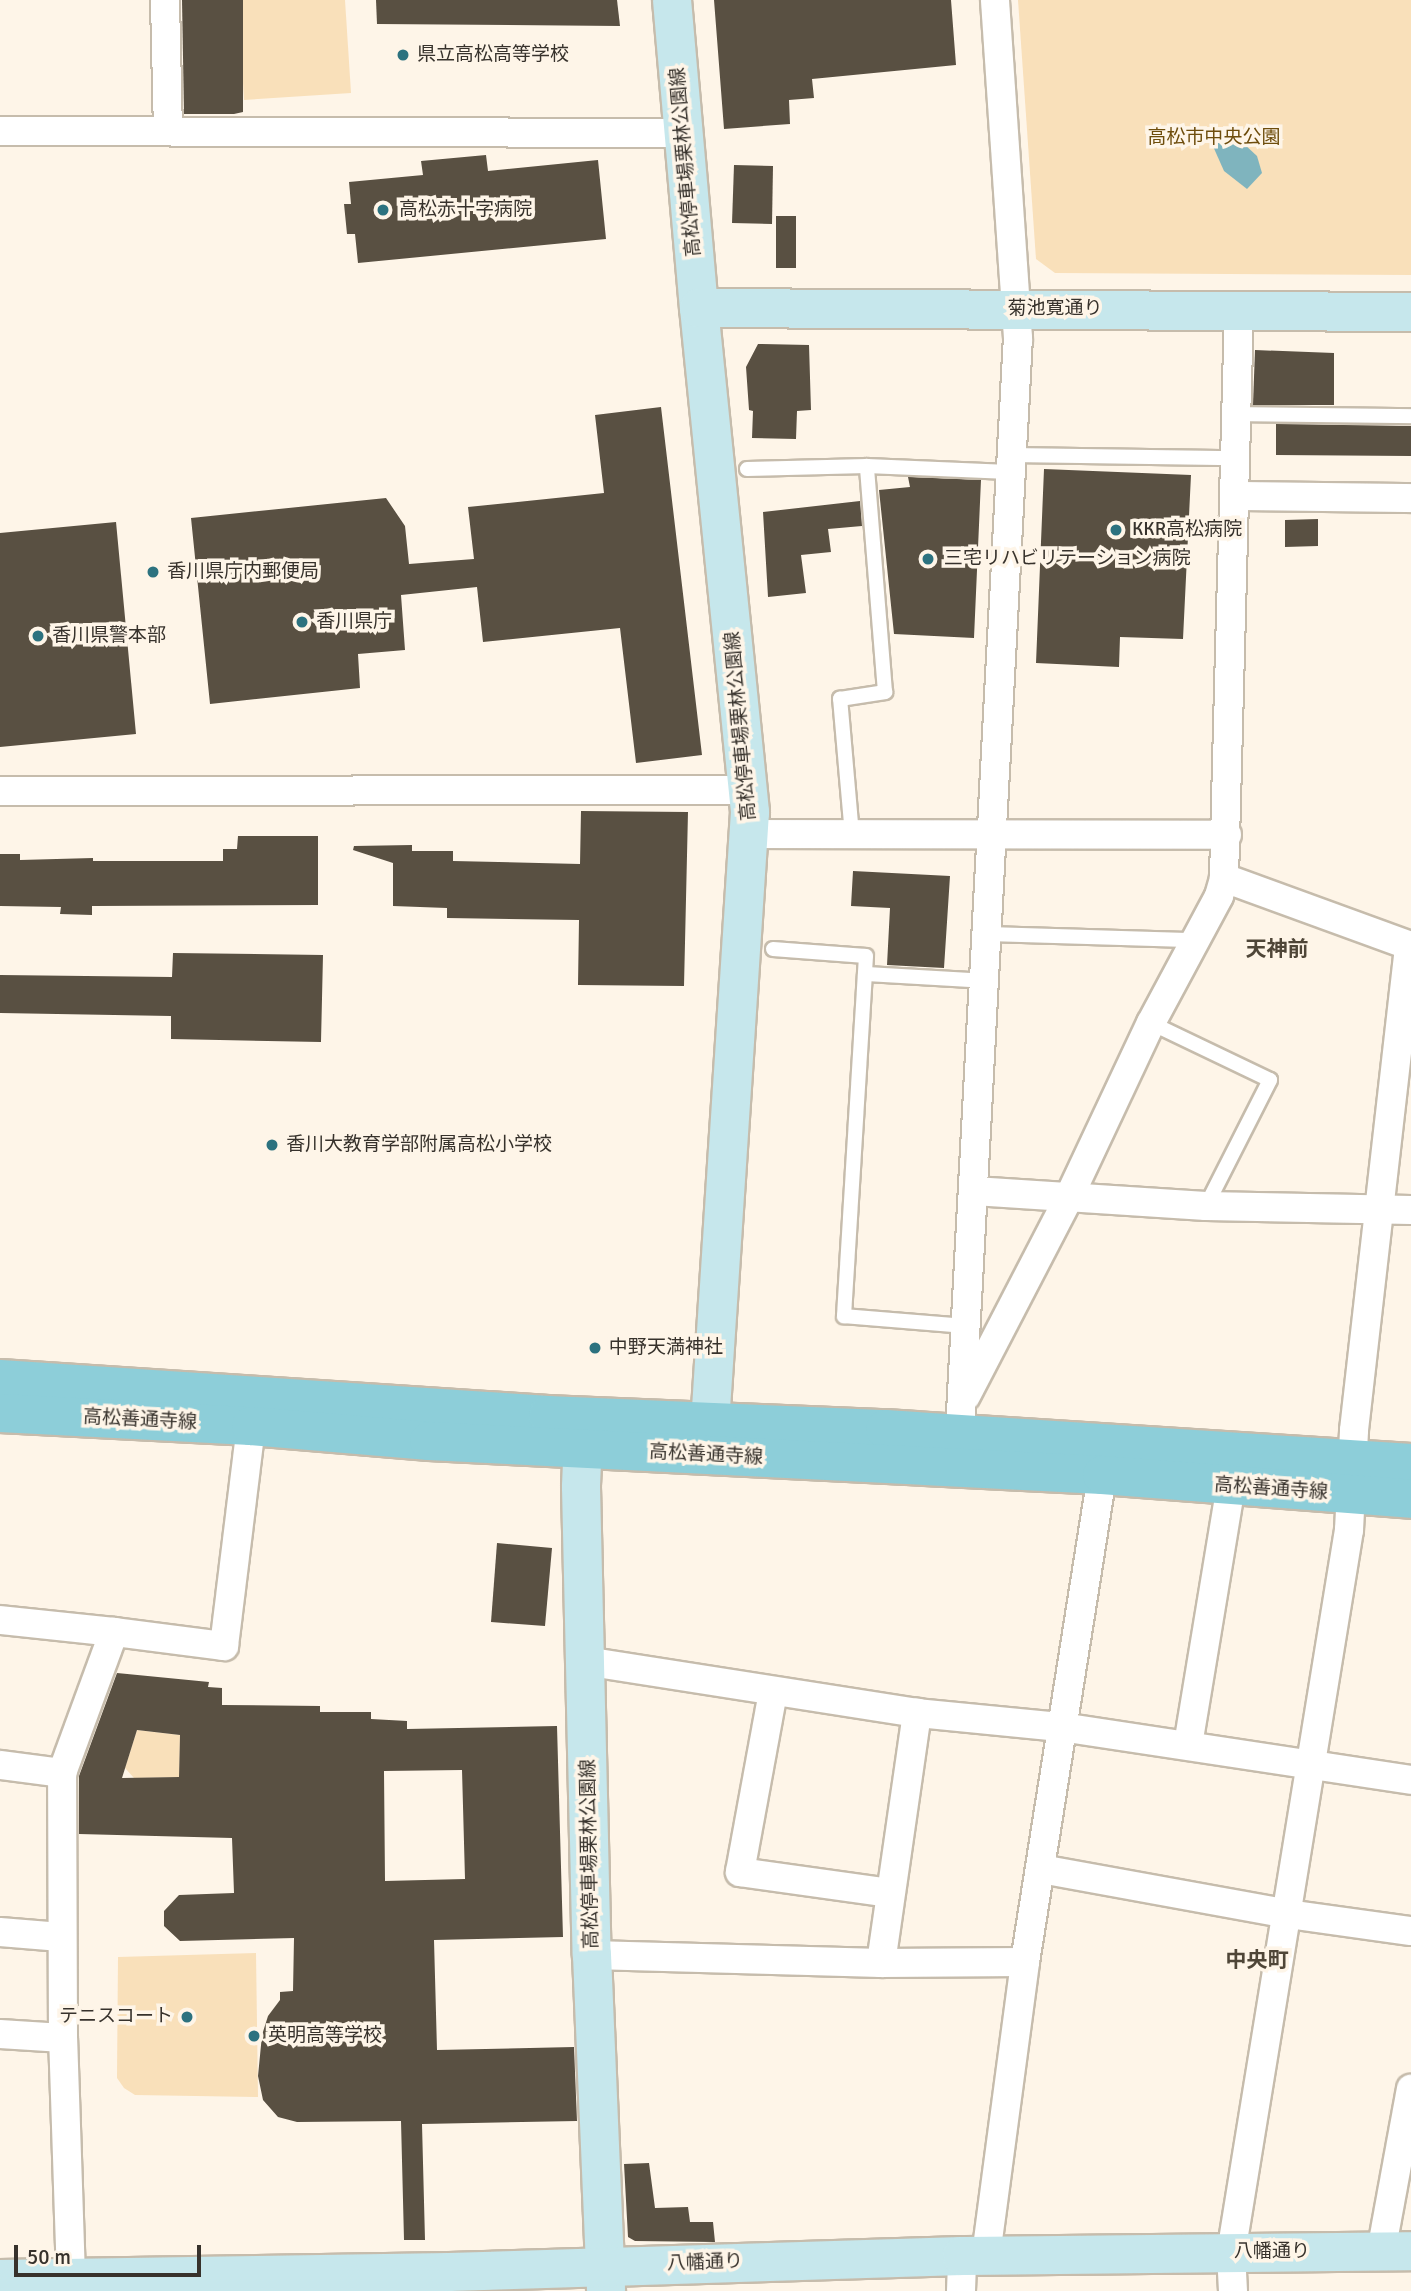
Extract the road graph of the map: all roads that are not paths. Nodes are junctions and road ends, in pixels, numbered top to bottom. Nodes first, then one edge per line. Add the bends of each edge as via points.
1 (165, 0) edge
2 (672, 0) edge
3 (995, 0) edge
4 (0, 131) edge
5 (169, 131) junction
6 (684, 133) junction
7 (699, 308) junction
8 (1017, 309) junction
9 (1239, 309) junction
10 (1411, 312) edge
11 (1237, 414) junction
12 (1411, 416) edge
13 (1237, 458) junction
14 (1010, 464) junction
15 (867, 466) junction
16 (747, 469) dead end
17 (1236, 496) junction
18 (1411, 498) edge
19 (748, 790) junction
20 (0, 791) edge
21 (750, 834) junction
22 (852, 835) junction
23 (991, 835) junction
24 (1227, 835) junction
25 (1224, 878) junction
26 (988, 934) junction
27 (1197, 940) junction
28 (1410, 946) edge
29 (773, 949) dead end
30 (865, 974) junction
31 (985, 981) junction
32 (1152, 1023) junction
33 (974, 1191) junction
34 (1069, 1197) junction
35 (1206, 1206) junction
36 (1377, 1209) junction
37 (1411, 1210) edge
38 (965, 1326) junction
39 (0, 1379) edge
40 (0, 1413) edge
41 (251, 1426) junction
42 (583, 1433) junction
43 (961, 1434) junction
44 (709, 1437) junction
45 (1105, 1460) junction
46 (1411, 1463) edge
47 (1233, 1469) junction
48 (1351, 1477) junction
49 (1411, 1499) edge
50 (0, 1620) edge
51 (114, 1632) junction
52 (585, 1661) junction
53 (773, 1692) junction
54 (917, 1713) junction
55 (1060, 1727) junction
56 (1188, 1745) junction
57 (0, 1765) edge
58 (1309, 1765) junction
59 (62, 1773) junction
60 (1411, 1780) edge
61 (1041, 1869) junction
62 (890, 1893) junction
63 (1288, 1914) junction
64 (1411, 1931) edge
65 (0, 1932) edge
66 (61, 1937) junction
67 (592, 1955) junction
68 (1025, 1962) junction
69 (881, 1963) junction
70 (0, 2034) edge
71 (63, 2038) junction
72 (1411, 2089) edge
73 (1396, 2252) edge
74 (1231, 2253) junction
75 (970, 2267) edge
76 (0, 2278) edge
77 (606, 2279) edge
78 (87, 2282) edge
79 (450, 2282) edge
80 (209, 2283) edge
81 (1233, 2291) edge

1 - 5 street
2 - 6 main road, 高松停車場栗林公園線
3 - 8 street
4 - 5 street
5 - 6 street
6 - 7 main road, 高松停車場栗林公園線
7 - 8 main road, 菊池寛通り
7 - 19 main road, 高松停車場栗林公園線
8 - 9 main road, 菊池寛通り
8 - 14 street
9 - 10 main road, 菊池寛通り
9 - 11 street
11 - 12 lane
11 - 13 street
13 - 14 lane
13 - 17 street
14 - 15 lane
14 - 23 street
15 - 16 lane
15 - 22 lane via 885,692 840,699
17 - 18 street
17 - 24 street
19 - 20 street
19 - 21 main road, 高松停車場栗林公園線
21 - 22 street
21 - 44 main road, 高松停車場栗林公園線
22 - 23 street
23 - 24 street
23 - 26 street
24 - 25 street
25 - 27 street
25 - 28 street
26 - 27 lane
26 - 31 street
27 - 32 street
28 - 36 street
29 - 30 lane via 866,956
30 - 31 lane
30 - 38 lane via 844,1316
31 - 33 street
32 - 34 street
32 - 35 lane via 1270,1080
33 - 34 street
33 - 38 street
34 - 35 street
34 - 43 street
35 - 36 street
36 - 37 street
36 - 48 street
38 - 43 street
39 - 42 main road, 高松善通寺線
40 - 41 main road, 高松善通寺線
41 - 42 main road, 高松善通寺線
41 - 51 street via 224,1646
42 - 44 main road, 高松善通寺線
42 - 52 main road, 高松停車場栗林公園線
43 - 44 main road, 高松善通寺線
43 - 45 main road, 高松善通寺線
45 - 47 main road, 高松善通寺線
45 - 55 street
46 - 48 main road, 高松善通寺線
47 - 48 main road, 高松善通寺線
47 - 56 street
48 - 49 main road, 高松善通寺線
48 - 58 street via 1349,1530
50 - 51 street
51 - 59 street
52 - 53 street
52 - 67 main road, 高松停車場栗林公園線
53 - 54 street
53 - 62 street via 740,1872
54 - 55 street
54 - 62 street
55 - 56 street
55 - 61 street
56 - 58 street
57 - 59 street
58 - 60 street
58 - 63 street
59 - 66 street
61 - 63 street
61 - 68 street
62 - 69 street
63 - 64 street
63 - 74 street
65 - 66 street
66 - 71 street
67 - 69 street
67 - 77 main road, 高松停車場栗林公園線
68 - 69 street
68 - 75 street
70 - 71 street
71 - 78 street
72 - 73 street
73 - 74 main road, 八幡通り
74 - 75 main road, 八幡通り
74 - 81 street
75 - 77 main road, 八幡通り
76 - 78 main road, 八幡通り
77 - 79 main road, 八幡通り
78 - 80 main road, 八幡通り
79 - 80 main road, 八幡通り

